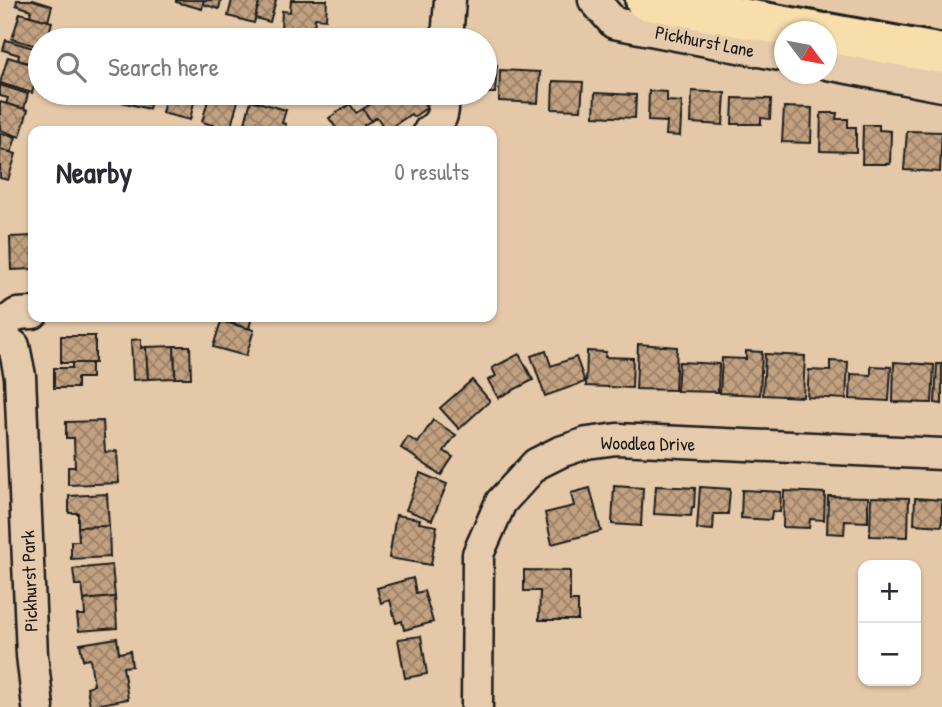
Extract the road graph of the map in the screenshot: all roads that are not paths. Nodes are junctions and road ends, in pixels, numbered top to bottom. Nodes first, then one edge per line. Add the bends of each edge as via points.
1 (450, 0) edge
2 (594, 0) edge
3 (647, 0) edge
4 (774, 24) edge
5 (448, 28) edge
6 (837, 35) edge
7 (774, 54) edge
8 (942, 54) edge
9 (837, 66) edge
10 (942, 86) edge
11 (443, 105) edge
12 (436, 126) edge
13 (28, 313) edge
14 (0, 327) edge
15 (0, 336) edge
16 (942, 454) edge
17 (38, 707) edge
18 (477, 707) edge

1 - 5 street
2 - 7 street, Pickhurst Lane via 614,23
3 - 4 main road, Pickhurst Lane
6 - 8 main road
9 - 10 street
11 - 12 street
13 - 14 street via 17,314
15 - 17 street, Pickhurst Park via 14,346 20,376
16 - 18 street, Woodlea Drive via 617,439 587,443 536,464 501,502 478,554

